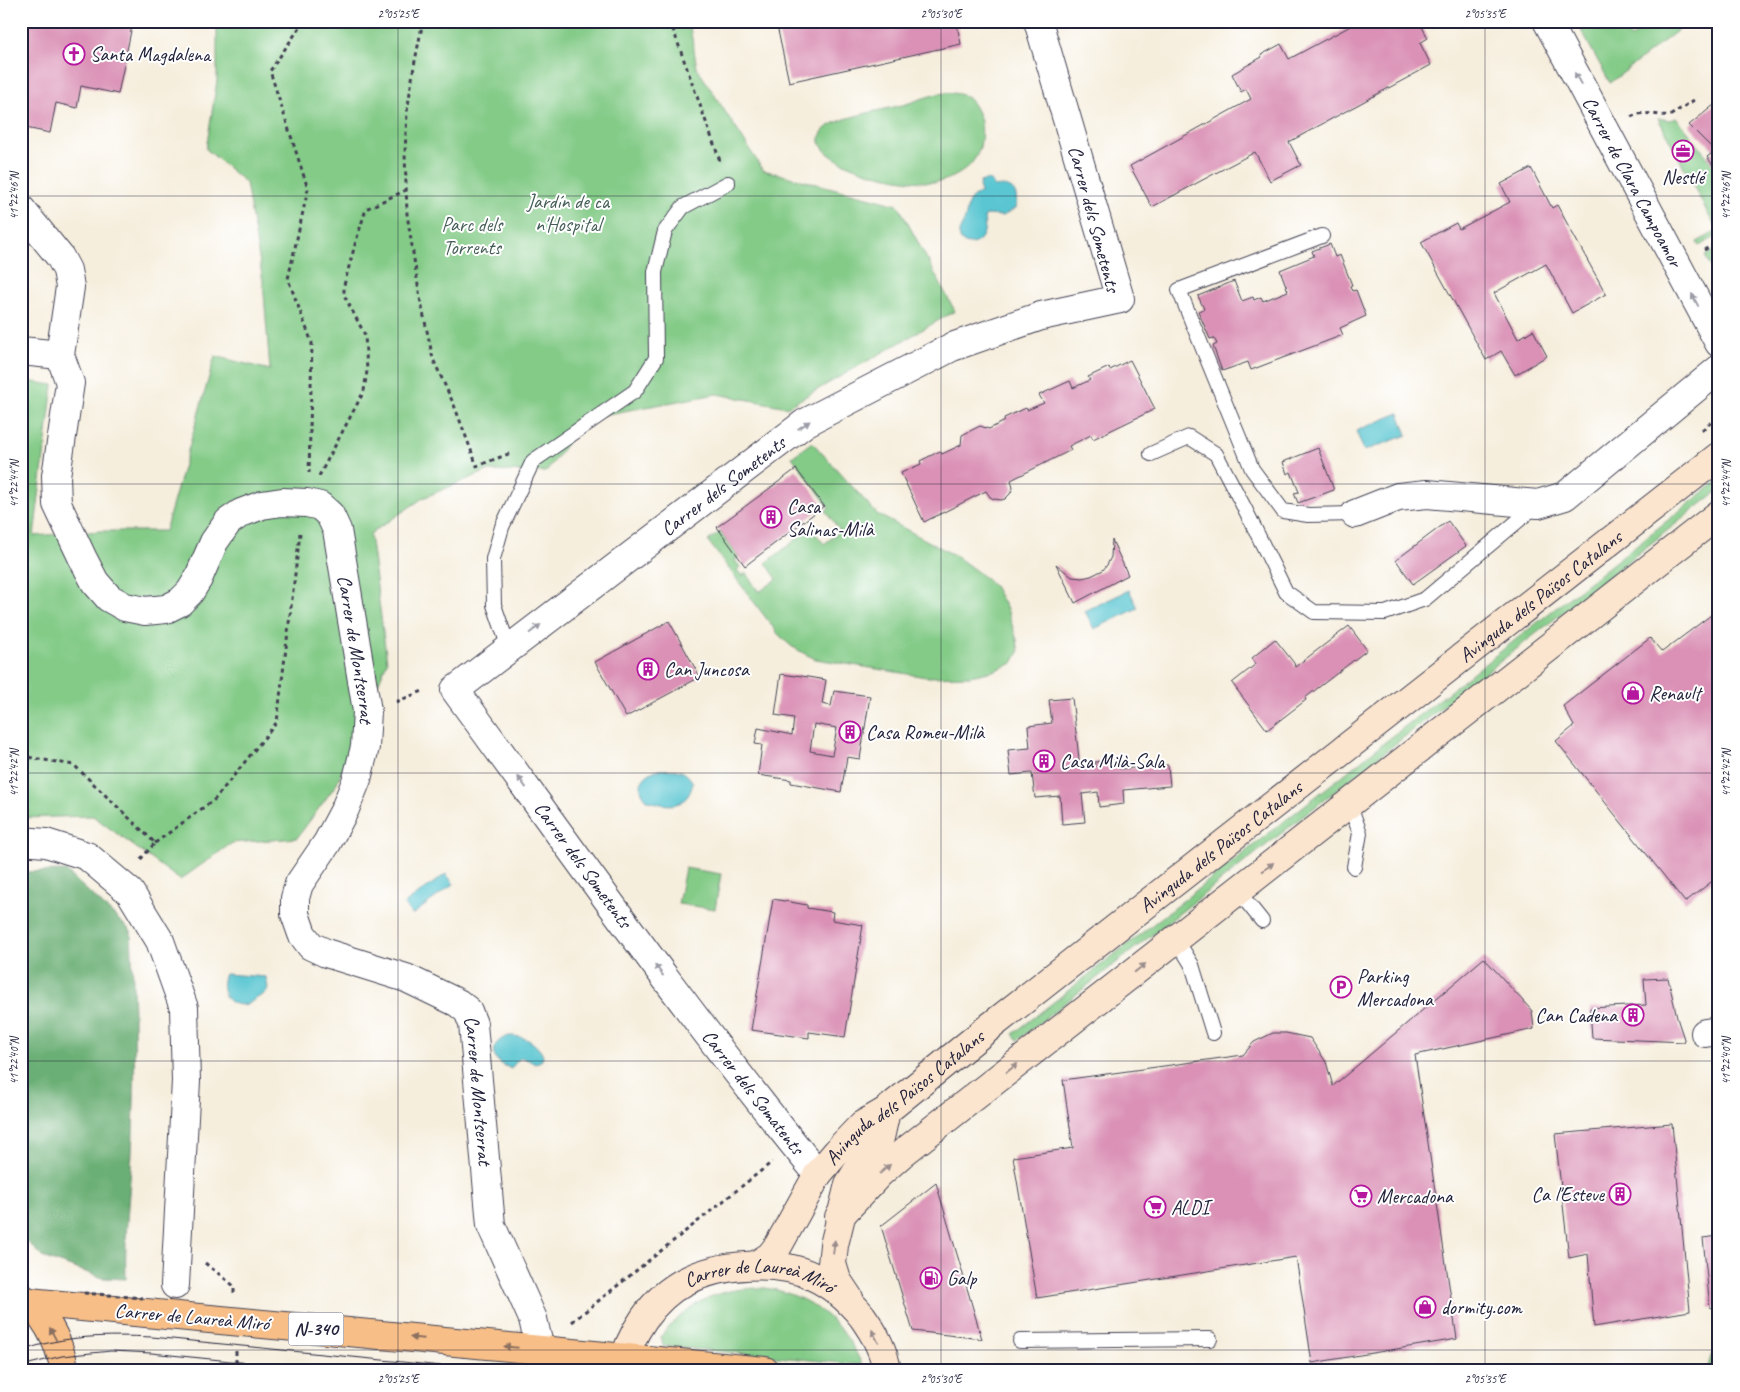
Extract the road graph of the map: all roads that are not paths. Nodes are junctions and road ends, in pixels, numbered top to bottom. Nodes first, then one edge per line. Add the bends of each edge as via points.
1 (1038, 21) edge
2 (1547, 21) edge
3 (728, 183) road end
4 (21, 209) edge
5 (1322, 236) dead end
6 (1719, 343) edge
7 (21, 351) edge
8 (60, 355) junction
9 (1719, 369) edge
10 (1151, 454) dead end
11 (1719, 456) edge
12 (1538, 504) junction
13 (1355, 514) joint
14 (1719, 514) edge
15 (509, 648) junction
16 (1349, 804) junction
17 (21, 841) edge
18 (1354, 867) dead end
19 (1238, 891) junction
20 (1262, 921) dead end
21 (1176, 939) junction
22 (688, 1009) joint
23 (1213, 1033) dead end
24 (886, 1111) junction
25 (818, 1174) junction
26 (840, 1217) junction
27 (756, 1265) junction
28 (174, 1285) dead end
29 (25, 1300) edge
30 (854, 1306) junction
31 (1210, 1339) dead end
32 (1020, 1341) dead end
33 (540, 1350) junction
34 (623, 1364) edge
35 (65, 1371) edge
36 (765, 1371) edge
37 (887, 1371) edge

15 -> 1 street, Carrer dels Sometents via 805,423 952,347 1041,316 1120,299
6 -> 2 street, Carrer de Clara Campoamor
3 - 15 lane via 683,207 665,231 655,272 656,358 635,391 533,461 502,527 493,559 494,605
4 - 8 street, Carrer de Montserrat via 67,270 70,287
5 - 13 lane via 1179,290 1252,468 1283,511 1308,515
7 - 8 street
8 - 33 street, Carrer de Montserrat via 70,383 56,476 57,504 95,582 109,598 125,607 145,611 166,609 180,602 190,592 214,542 228,522 262,505 307,503 320,506 330,515 337,530 367,715 365,747 346,809 299,884 295,914 302,934 312,946 406,978 468,1011 473,1024 491,1225 533,1319
9 - 12 street via 1565,496
10 - 12 lane via 1190,437 1216,454 1286,592 1314,612 1385,613 1425,599
11 - 24 street, Avinguda dels Països Catalans
12 - 13 street via 1426,494 1398,497
14 - 16 street, Avinguda dels Països Catalans
22 -> 15 street, Carrer dels Sometents via 455,690
16 - 18 lane via 1360,833
19 -> 16 street, Avinguda dels Països Catalans
17 - 28 street via 46,844 87,856 130,892 160,941 184,1008 186,1081
19 - 20 lane
19 - 21 street, Avinguda dels Països Catalans
21 - 23 lane via 1192,966
26 -> 21 street, Avinguda dels Països Catalans via 878,1174 904,1152
22 - 25 street, Carrer dels Somatents
24 - 25 street, Avinguda dels Països Catalans via 862,1125
24 - 26 street via 880,1138 849,1184
25 - 27 street, Avinguda dels Països Catalans via 778,1246
30 -> 26 street, Avinguda dels Països Catalans via 837,1280 832,1264
27 - 30 street, Carrer de Laureà Miró via 810,1275 834,1288
27 - 34 street, Carrer de Laureà Miró via 711,1272 685,1281 647,1313 634,1334
33 -> 29 main road, Carrer de Laureà Miró / N-340, bridge
35 -> 29 main road, Carrer de Laureà Miró / N-340 via 56,1341 40,1313
37 -> 30 street, Carrer de Laureà Miró via 885,1356 871,1328
31 - 32 lane
33 - 34 main road, Carrer de Laureà Miró / N-340
34 - 36 main road, Carrer de Laureà Miró / N-340

